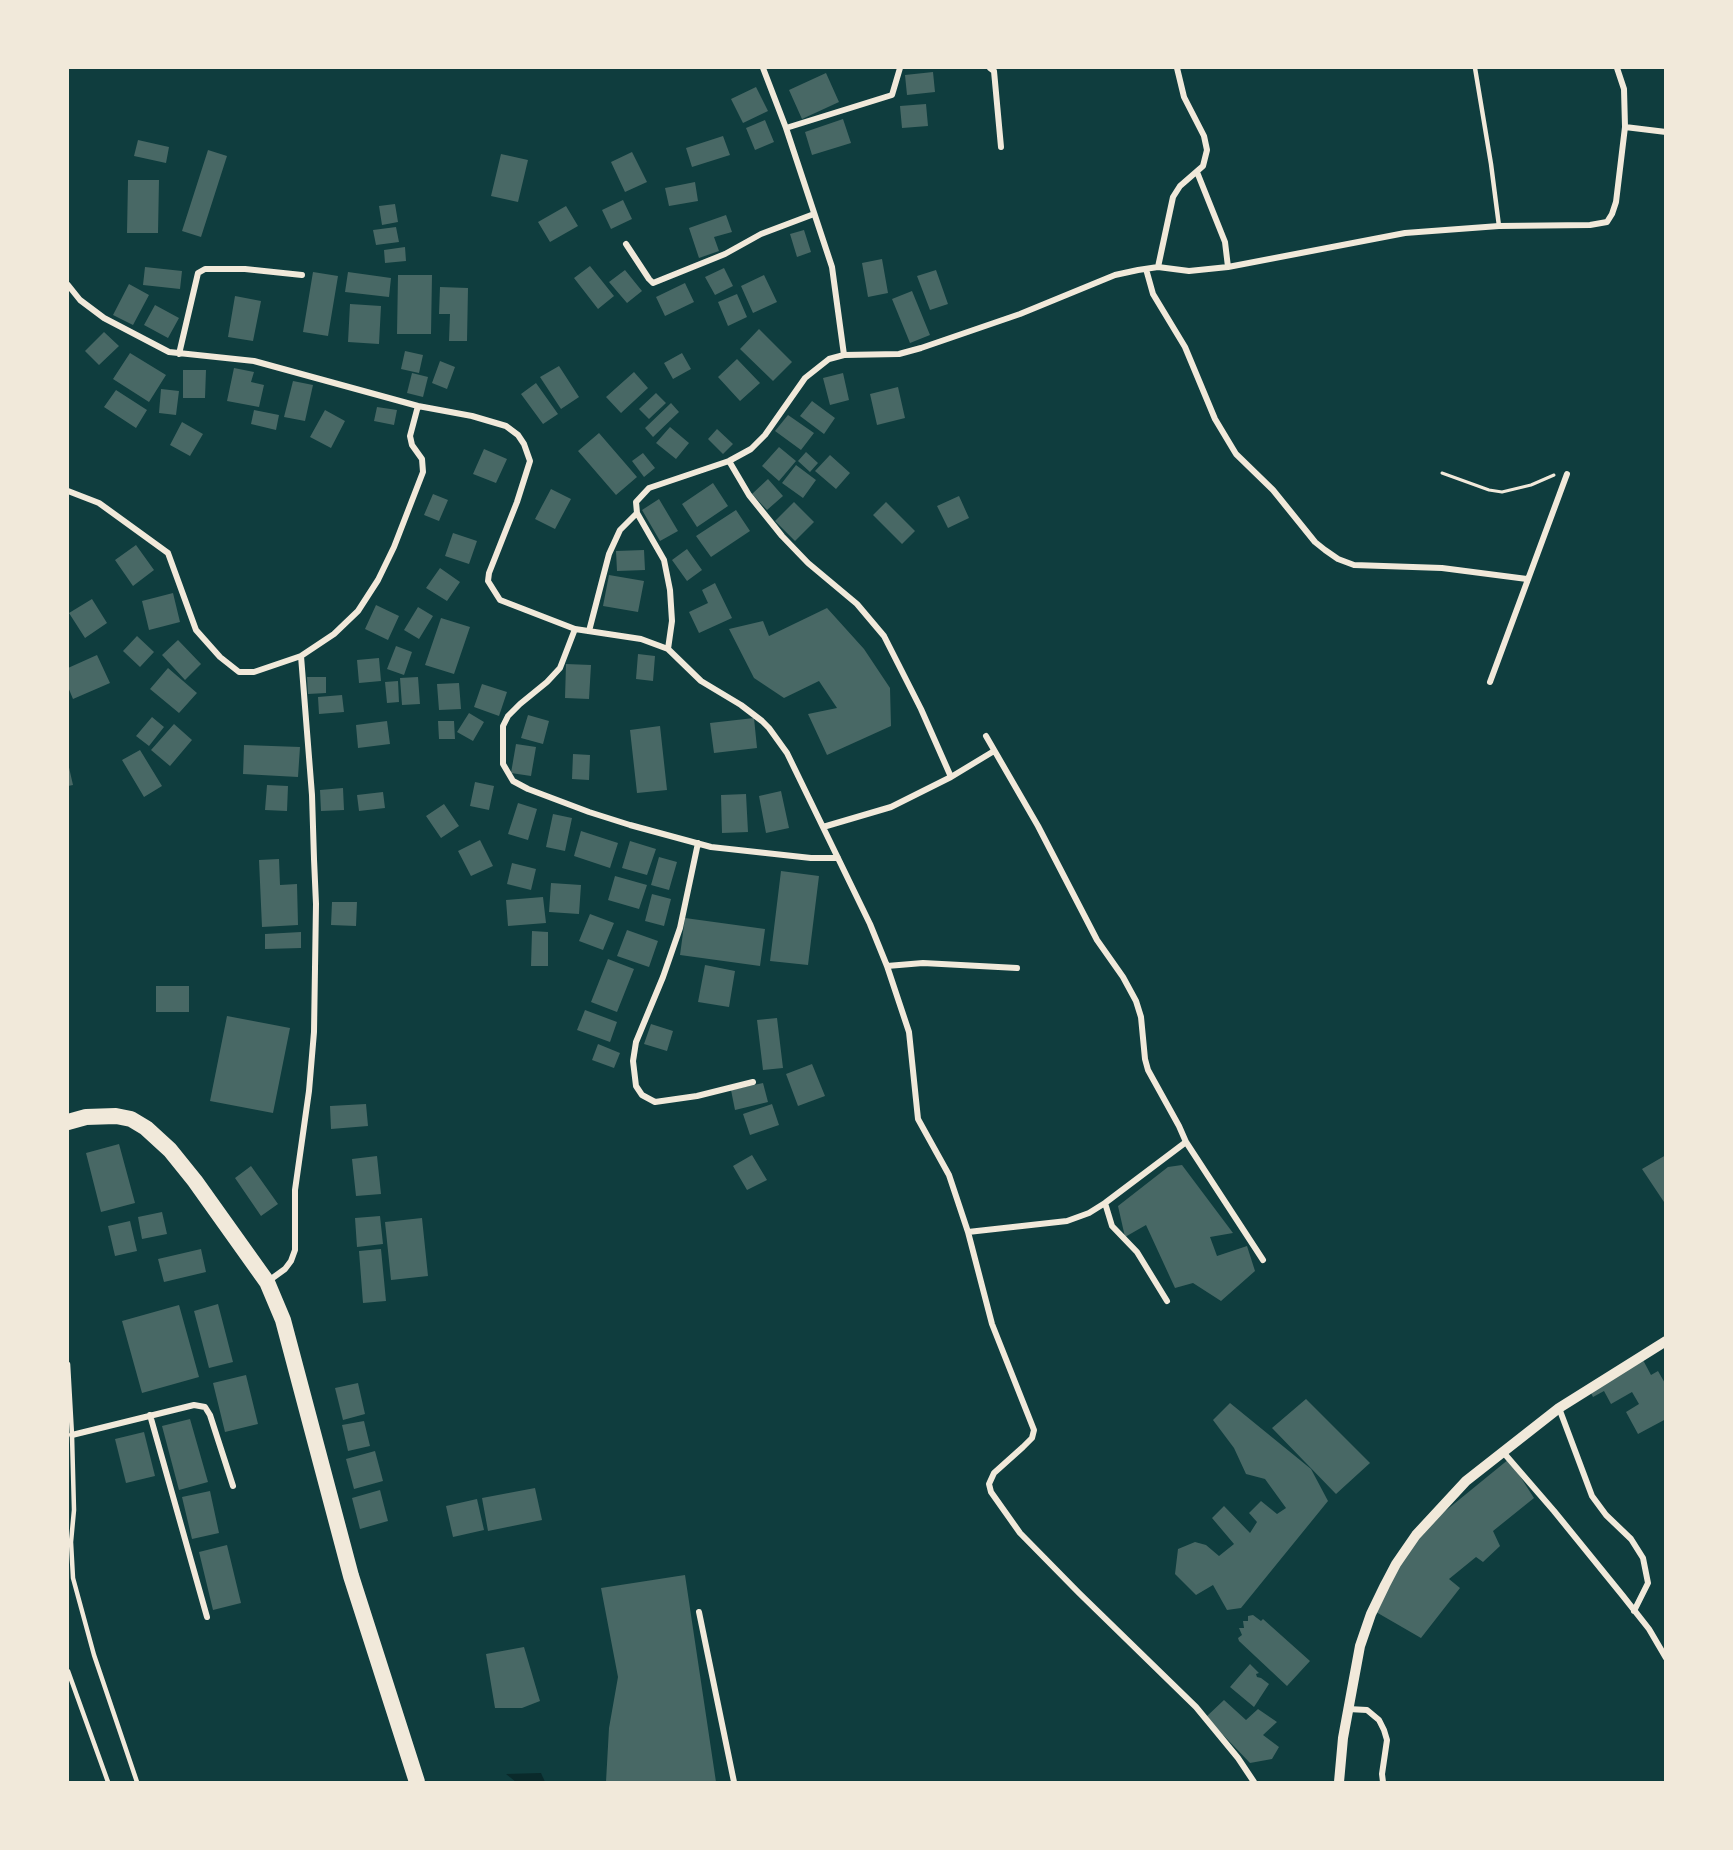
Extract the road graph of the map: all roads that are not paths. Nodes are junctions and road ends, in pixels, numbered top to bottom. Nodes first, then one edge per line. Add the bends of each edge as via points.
1 (763, 68) edge
2 (900, 68) edge
3 (990, 68) edge
4 (1177, 68) edge
5 (1475, 68) edge
6 (1617, 68) edge
7 (1625, 127) junction
8 (786, 128) junction
9 (1665, 132) edge
10 (1001, 147) dead end
11 (1197, 172) junction
12 (814, 214) junction
13 (1499, 226) junction
14 (626, 244) dead end
15 (1158, 267) junction
16 (1228, 267) junction
17 (1146, 269) junction
18 (302, 275) dead end
19 (68, 285) edge
20 (179, 354) junction
21 (844, 355) junction
22 (418, 406) junction
23 (729, 461) junction
24 (1567, 474) road end
25 (68, 490) edge
26 (637, 513) junction
27 (1527, 579) junction
28 (575, 629) junction
29 (589, 631) junction
30 (668, 649) junction
31 (302, 656) junction
32 (1490, 682) dead end
33 (986, 736) dead end
34 (994, 751) junction
35 (951, 777) junction
36 (823, 827) junction
37 (698, 843) junction
38 (838, 858) junction
39 (887, 966) junction
40 (1017, 968) dead end
41 (753, 1082) dead end
42 (68, 1122) edge
43 (1186, 1142) junction
44 (1105, 1203) junction
45 (968, 1232) junction
46 (1263, 1260) dead end
47 (267, 1282) junction
48 (1167, 1301) dead end
49 (1665, 1341) edge
50 (68, 1364) edge
51 (1559, 1408) junction
52 (150, 1415) junction
53 (72, 1435) junction
54 (1503, 1452) junction
55 (233, 1486) dead end
56 (1634, 1611) junction
57 (699, 1612) dead end
58 (207, 1617) dead end
59 (1665, 1658) edge
60 (68, 1671) edge
61 (1348, 1709) junction
62 (108, 1782) edge
63 (137, 1782) edge
64 (417, 1782) edge
65 (734, 1782) edge
66 (1254, 1782) edge
67 (1339, 1782) edge
68 (1383, 1782) edge

1 - 8 street
2 - 8 street via 892,95
3 - 10 street via 994,71
4 - 11 street via 1184,97 1206,143 1203,166
5 - 13 lane
6 - 7 street via 1624,89
7 - 9 street
7 - 13 street via 1616,202 1606,222
8 - 12 street
11 - 15 street via 1173,197
11 - 16 street via 1225,242
12 - 14 street via 653,283
12 - 21 street via 831,267
13 - 16 street via 1405,233
15 - 16 street via 1189,271
15 - 17 street
17 - 21 street via 1115,275 1020,314 921,348 898,354
17 - 27 street via 1153,294 1185,347 1215,419 1236,454 1268,484 1320,546 1354,565 1443,568
18 - 20 street via 245,269 205,269 198,273
19 - 20 street via 104,318
20 - 22 street via 254,361
21 - 23 street via 829,359 810,373 765,435 751,449
22 - 28 street via 472,416 506,426 518,435 530,461 488,581 500,600
22 - 31 street via 410,436 422,459 423,472 394,547 358,611
23 - 26 street via 649,488 636,502
23 - 35 street via 749,495 782,536 857,604 884,636
24 - 27 street
25 - 31 street via 99,503 168,553 196,630 239,672 254,672
26 - 29 street via 620,530 609,554
26 - 30 street via 664,560 672,621
27 - 32 street
28 - 29 street
28 - 37 street via 560,668 514,710 503,726 503,764 508,773 513,781 528,789 589,812
29 - 30 street via 641,639
30 - 36 street via 701,681 741,705 769,728 787,753
31 - 47 street via 315,870 314,1032 296,1190 295,1250 285,1269
33 - 34 street
34 - 35 street
34 - 43 street via 1097,940 1136,1001 1148,1070
35 - 36 street via 891,807
36 - 38 street
37 - 38 street
37 - 41 street via 680,928 636,1042 634,1080 642,1095 655,1102
38 - 39 street
39 - 40 street via 923,963
39 - 45 street via 909,1032 918,1119 949,1175
42 - 47 highway via 116,1116 146,1128 195,1181
43 - 44 street
43 - 46 street
44 - 45 street via 1067,1221
44 - 48 street via 1112,1226 1137,1252
45 - 66 street via 993,1324 1034,1430 1032,1438 994,1473 989,1484 991,1492 1028,1540 1196,1707
47 - 64 highway via 283,1320 351,1576
49 - 51 street
50 - 53 lane
51 - 54 street
51 - 56 street via 1592,1496 1643,1558 1648,1584
52 - 53 street
52 - 55 street via 194,1405 205,1407
52 - 58 street
53 - 63 lane via 73,1578 94,1655
54 - 56 street
54 - 61 street via 1466,1481 1395,1564 1360,1646
56 - 59 street
57 - 65 street
60 - 62 lane
61 - 67 street
61 - 68 street via 1367,1710 1384,1730 1387,1740

